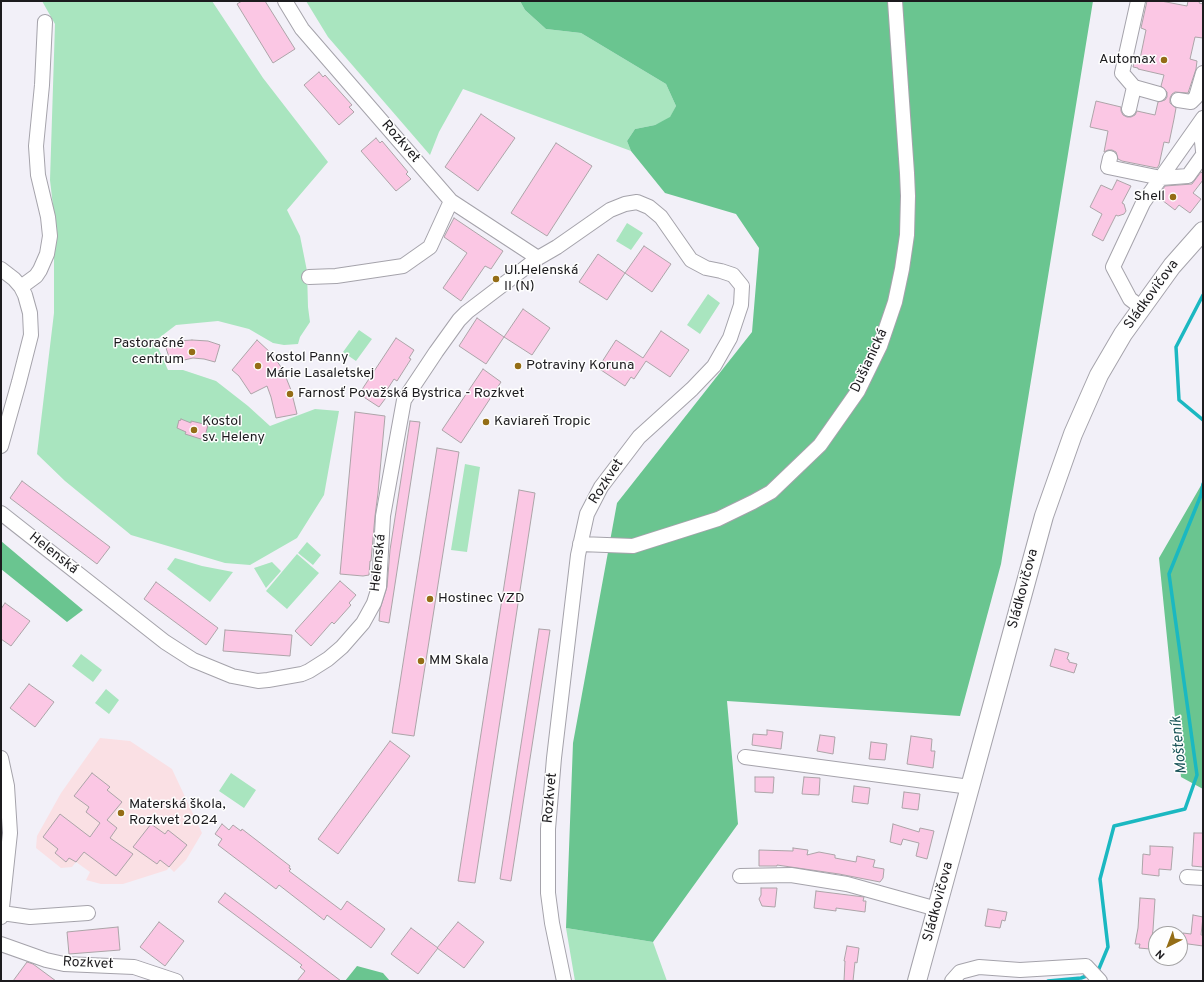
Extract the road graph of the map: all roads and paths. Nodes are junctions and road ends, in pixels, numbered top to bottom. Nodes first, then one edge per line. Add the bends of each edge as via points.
1 (285, 1) edge
2 (895, 1) edge
3 (1138, 1) edge
4 (45, 22) dead end
5 (1203, 73) edge
6 (1134, 87) junction
7 (1159, 94) dead end
8 (1178, 100) dead end
9 (1129, 109) dead end
10 (1202, 121) edge
11 (1203, 151) edge
12 (1203, 155) edge
13 (1110, 158) dead end
14 (1161, 178) junction
15 (451, 201) junction
16 (1203, 231) edge
17 (551, 251) joint
18 (538, 258) junction
19 (1, 269) edge
20 (309, 277) dead end
21 (21, 287) junction
22 (1142, 308) junction
23 (1, 446) edge
24 (1, 513) edge
25 (580, 544) junction
26 (1, 758) edge
27 (745, 758) dead end
28 (970, 786) junction
29 (740, 876) dead end
30 (1187, 876) dead end
31 (1203, 878) edge
32 (937, 909) junction
33 (88, 913) dead end
34 (1, 915) edge
35 (1, 944) edge
36 (1018, 976) edge
37 (176, 981) edge
38 (564, 981) edge
39 (917, 981) edge
40 (952, 981) edge
41 (1100, 981) edge

1 - 15 street, Rozkvet via 302,29
2 - 25 street, Dušianická via 907,173 907,235 895,302 880,346 858,391 820,445 771,492 753,502 718,519 633,546
3 - 6 street via 1122,73
4 - 21 street via 36,146 38,175 50,236 47,254 40,270
5 - 8 street via 1196,97 1191,102
6 - 7 street
6 - 9 street
10 - 11 street
10 - 14 street
12 - 14 street via 1188,176
13 - 14 street via 1108,167
14 - 22 street via 1143,203 1113,267 1130,299
15 - 18 street, Rozkvet
15 - 20 street via 430,247 403,266 336,276
16 - 22 main road, Sládkovičova via 1172,266
17 - 18 street, Helenská
17 - 25 street, Rozkvet via 610,210 637,202 649,207 661,217 691,260 706,268 733,275 742,286 741,305 730,338 714,366 639,437 622,459 601,487 587,514
18 - 24 street, Helenská via 459,320 404,400 383,516 379,587 374,603 363,623 342,647 309,671 258,681 232,676 193,660 159,637
19 - 21 street
21 - 23 street via 30,313 31,335
22 - 28 main road, Sládkovičova via 1099,375 1081,413 1054,484
25 - 38 street, Rozkvet via 554,758 548,830 548,893
26 - 34 street via 7,786 10,833
27 - 28 street
28 - 32 main road, Sládkovičova
29 - 32 street via 791,875 847,884
30 - 31 street
32 - 39 main road, Sládkovičova
33 - 34 street via 30,917
35 - 37 street, Rozkvet via 64,964 134,967
36 - 40 street via 979,967 960,972
36 - 41 street via 1086,966

